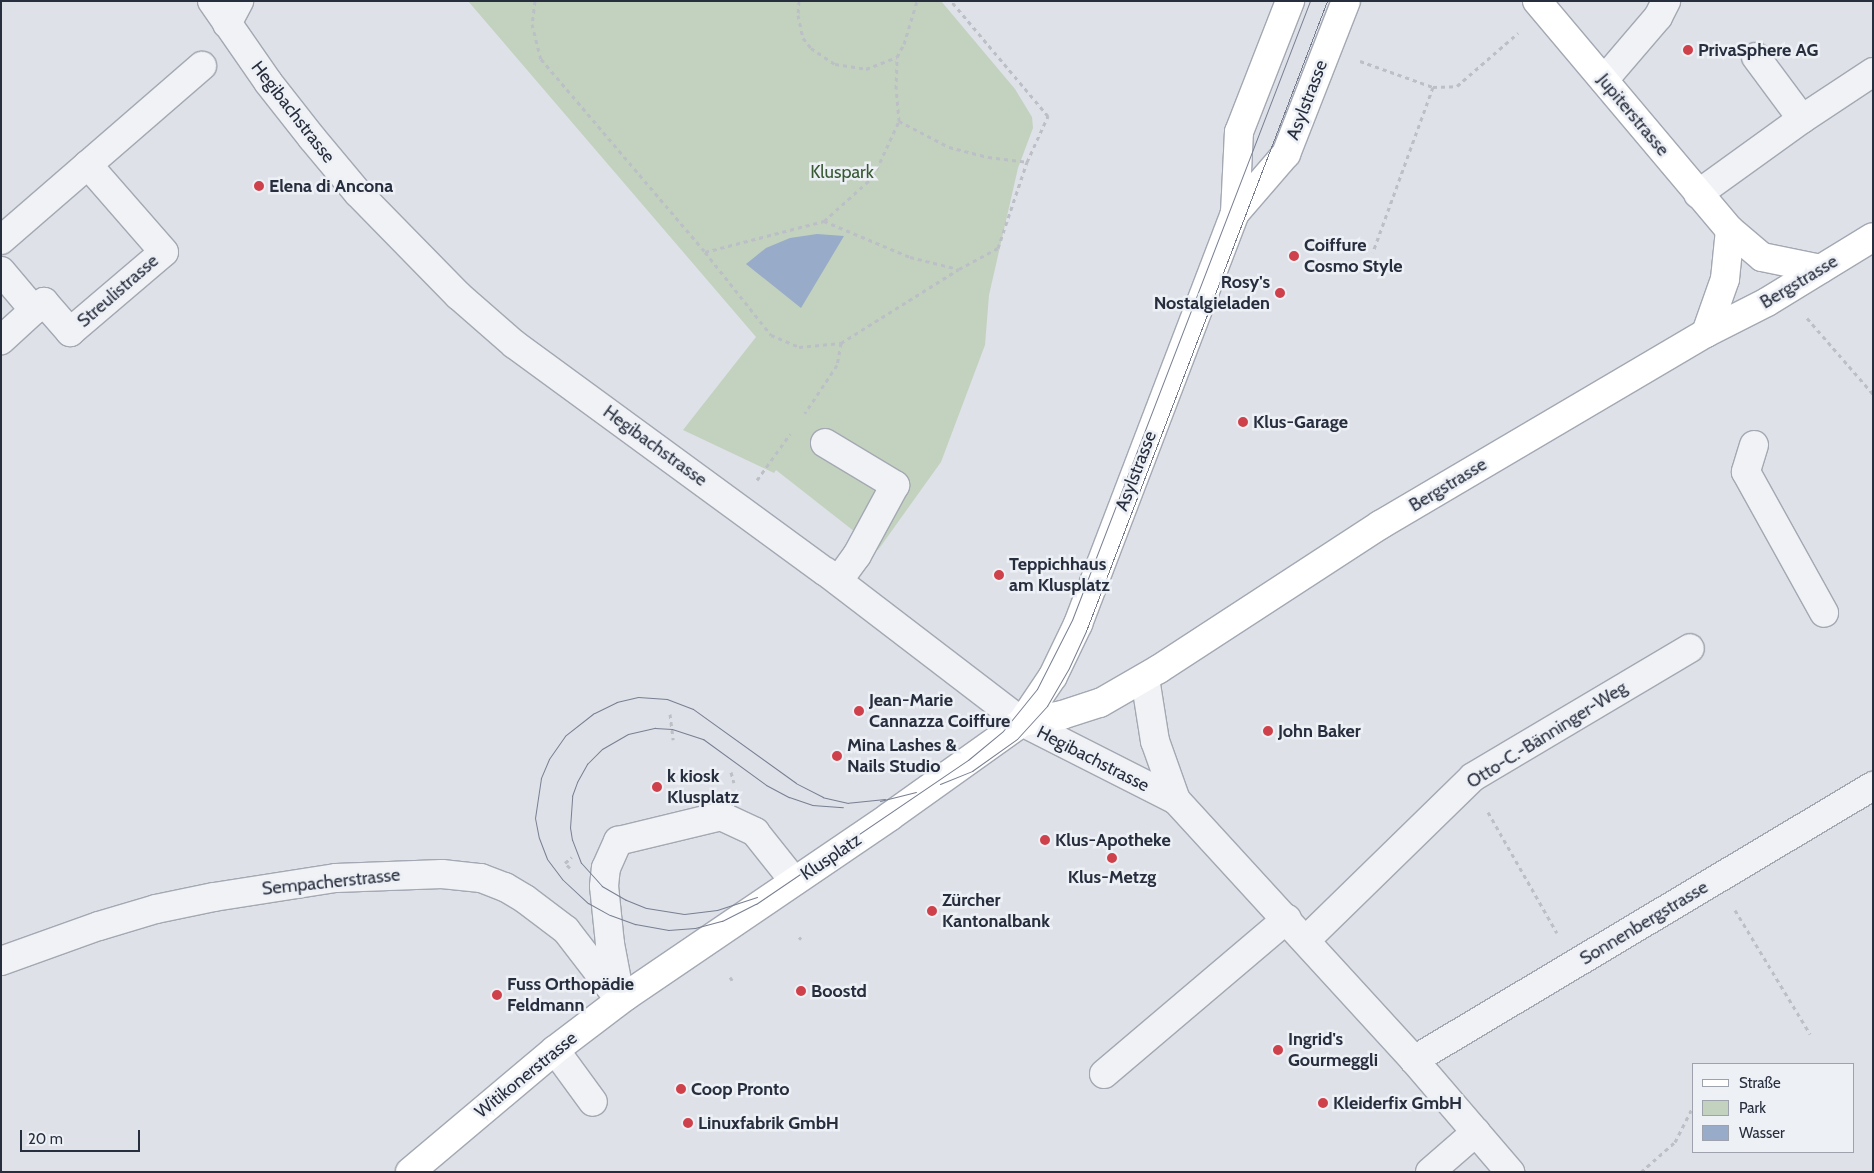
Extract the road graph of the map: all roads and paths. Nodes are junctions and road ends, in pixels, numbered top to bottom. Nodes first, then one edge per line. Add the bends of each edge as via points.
1 (212, 1) edge
2 (535, 1) edge
3 (799, 1) edge
4 (917, 1) edge
5 (952, 1) edge
6 (1290, 1) edge
7 (1346, 1) edge
8 (1536, 1) edge
9 (1666, 1) edge
10 (233, 13) edge
11 (1519, 31) dead end
12 (1327, 49) junction
13 (897, 57) junction
14 (1756, 57) dead end
15 (202, 66) dead end
16 (1873, 72) edge
17 (1604, 80) junction
18 (1433, 87) junction
19 (1802, 119) junction
20 (899, 121) junction
21 (1027, 162) junction
22 (88, 165) junction
23 (1698, 194) junction
24 (1235, 213) junction
25 (824, 221) junction
26 (1730, 230) junction
27 (1873, 237) edge
28 (1, 240) edge
29 (705, 252) junction
30 (1373, 252) dead end
31 (959, 269) junction
32 (1821, 269) junction
33 (1, 271) edge
34 (34, 310) junction
35 (1807, 317) dead end
36 (1706, 333) junction
37 (1, 340) edge
38 (841, 343) junction
39 (1873, 394) edge
40 (800, 420) dead end
41 (794, 428) dead end
42 (825, 443) dead end
43 (1754, 445) dead end
44 (755, 482) dead end
45 (838, 581) junction
46 (1824, 613) dead end
47 (1690, 648) dead end
48 (1145, 678) junction
49 (670, 714) dead end
50 (1022, 722) junction
51 (674, 740) dead end
52 (1873, 786) edge
53 (1176, 800) junction
54 (1488, 810) dead end
55 (794, 881) junction
56 (1734, 906) dead end
57 (1286, 919) junction
58 (1557, 933) dead end
59 (1306, 940) junction
60 (1, 961) edge
61 (620, 1000) junction
62 (1810, 1034) dead end
63 (555, 1050) junction
64 (1414, 1060) junction
65 (1104, 1074) dead end
66 (592, 1102) dead end
67 (1692, 1108) edge
68 (1476, 1132) junction
69 (410, 1172) edge
70 (1430, 1172) edge
71 (1510, 1172) edge
72 (1641, 1172) edge

1 - 10 street, Hegibachstrasse
2 - 29 path via 532,24 541,59
3 - 13 path via 803,38 811,48 835,64 866,69
4 - 13 path
5 - 21 path via 1048,116
6 - 24 main road, Asylstrasse via 1239,132
7 - 12 main road, Asylstrasse
8 - 17 main road, Jupiterstrasse
9 - 17 street via 1658,17
10 - 45 street, Hegibachstrasse via 268,82 358,193 459,296 514,344
11 - 18 path via 1457,86
12 - 18 path
12 - 24 main road, Asylstrasse via 1286,154
13 - 20 path
14 - 19 street
15 - 22 street
16 - 19 street
17 - 23 main road, Jupiterstrasse
18 - 30 path
19 - 23 street
20 - 21 path via 949,147
20 - 25 path via 873,177
21 - 31 path via 998,248
22 - 28 street
22 - 34 street, Streulistrasse via 164,252 70,332 44,302
23 - 26 main road, Jupiterstrasse
24 - 50 main road, Asylstrasse via 1078,624 1053,676
25 - 29 path
25 - 31 path via 910,257
26 - 32 main road, Jupiterstrasse via 1762,257
26 - 36 main road via 1725,279
27 - 32 main road, Bergstrasse
29 - 38 path via 771,335 799,347
31 - 38 path
32 - 36 main road, Bergstrasse via 1767,302
33 - 34 street
34 - 37 street
35 - 39 path
36 - 48 main road, Bergstrasse via 1380,525
38 - 40 path via 837,365
41 - 44 path
42 - 45 street via 895,485 857,555
43 - 46 street via 1746,472
45 - 50 street, Hegibachstrasse
47 - 59 street, Otto-C.-Bänninger-Weg via 1473,777
48 - 50 main road, Bergstrasse via 1100,703 1062,715
48 - 53 street, Hegibachstrasse via 1155,741
49 - 51 path
50 - 53 street, Hegibachstrasse
50 - 55 main road, Klusplatz
52 - 64 street, Sonnenbergstrasse
53 - 57 street, Hegibachstrasse
54 - 58 path
55 - 61 main road, Witikonerstrasse
55 - 61 street, Klusplatz via 755,832 721,816 618,841 610,853 604,886
56 - 62 path
57 - 59 street, Hegibachstrasse
57 - 65 street
59 - 64 street, Hegibachstrasse
60 - 61 street, Sempacherstrasse via 99,926 156,910 271,887 336,878 442,874 481,878 513,891 566,930
61 - 63 main road, Witikonerstrasse
63 - 66 street
63 - 69 main road, Witikonerstrasse
64 - 68 street, Hegibachstrasse
67 - 72 path via 1675,1142
68 - 70 street
68 - 71 street, Hegibachstrasse

